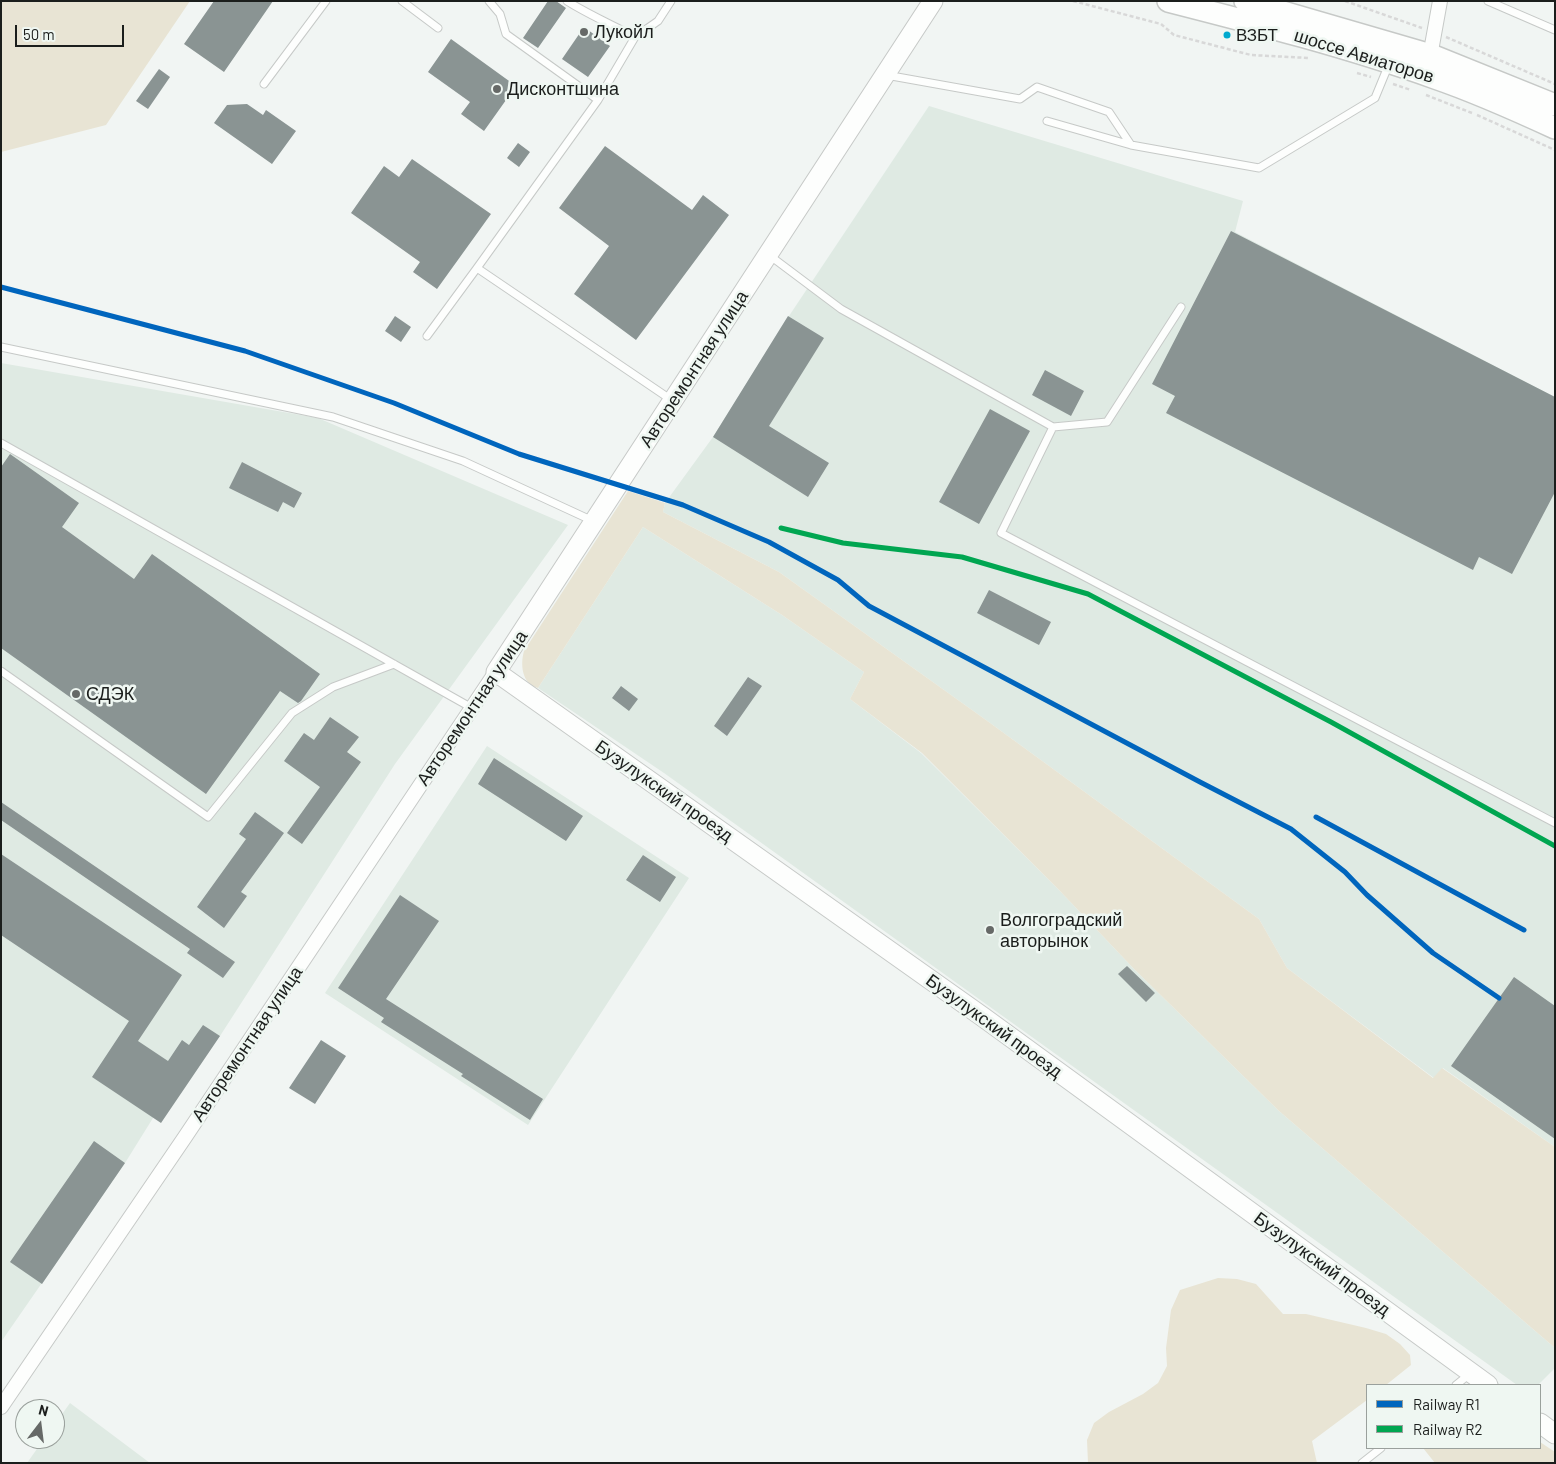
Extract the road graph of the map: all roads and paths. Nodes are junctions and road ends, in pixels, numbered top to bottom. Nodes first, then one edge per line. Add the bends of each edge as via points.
1 (326, 1) edge
2 (402, 1) edge
3 (489, 1) edge
4 (567, 1) edge
5 (671, 1) edge
6 (933, 1) edge
7 (1073, 1) edge
8 (1168, 1) edge
9 (1245, 1) edge
10 (1345, 1) edge
11 (1440, 1) edge
12 (1488, 1) edge
13 (438, 28) dead end
14 (1555, 30) edge
15 (1434, 32) junction
16 (635, 37) junction
17 (1311, 58) dead end
18 (1355, 72) dead end
19 (1386, 72) junction
20 (885, 75) junction
21 (1425, 79) junction
22 (264, 84) dead end
23 (1555, 84) edge
24 (598, 100) junction
25 (1555, 105) edge
26 (1047, 121) dead end
27 (1555, 128) edge
28 (1131, 145) junction
29 (1555, 150) edge
30 (768, 254) junction
31 (477, 268) junction
32 (1181, 307) dead end
33 (427, 336) dead end
34 (1, 347) edge
35 (673, 401) junction
36 (1053, 428) junction
37 (1, 443) edge
38 (594, 522) junction
39 (394, 664) junction
40 (1, 671) edge
41 (496, 672) junction
42 (472, 708) junction
43 (1555, 823) edge
44 (1471, 1373) junction
45 (1457, 1384) edge
46 (1487, 1384) edge
47 (1, 1407) edge
48 (1541, 1424) edge
49 (1555, 1434) edge
50 (1380, 1449) edge
51 (1362, 1463) edge

1 - 22 lane
2 - 13 lane
3 - 24 lane via 500,14 506,34
4 - 16 lane
5 - 16 lane via 658,21
6 - 20 main road, Авторемонтная улица
7 - 17 path via 1161,24 1174,35 1251,55
8 - 19 main road, шоссе Авиаторов via 1248,21
9 - 21 main road, шоссе Авиаторов
10 - 15 path
11 - 15 street
12 - 14 lane
15 - 21 street
15 - 23 path
16 - 24 lane
18 - 19 path
19 - 21 main road, шоссе Авиаторов
19 - 21 path
19 - 28 lane via 1375,98 1258,168
20 - 28 lane via 1020,99 1037,87 1109,112
20 - 30 main road, Авторемонтная улица
21 - 25 main road, шоссе Авиаторов
21 - 27 main road, шоссе Авиаторов
21 - 29 path via 1475,114
24 - 31 lane
26 - 28 lane
30 - 35 main road, Авторемонтная улица
30 - 36 lane via 841,309
31 - 33 lane
31 - 35 lane
32 - 36 lane via 1106,422
34 - 38 lane via 333,417 462,461
35 - 38 main road, Авторемонтная улица
36 - 43 lane via 1001,533
37 - 39 lane
38 - 41 main road, Авторемонтная улица
39 - 40 lane via 333,687 292,713 208,817
39 - 42 lane
41 - 42 street, Авторемонтная улица
41 - 44 main road, Бузулукский проезд via 983,1017
42 - 47 street, Авторемонтная улица
44 - 45 lane
44 - 46 main road, Бузулукский проезд
48 - 49 main road
50 - 51 lane

